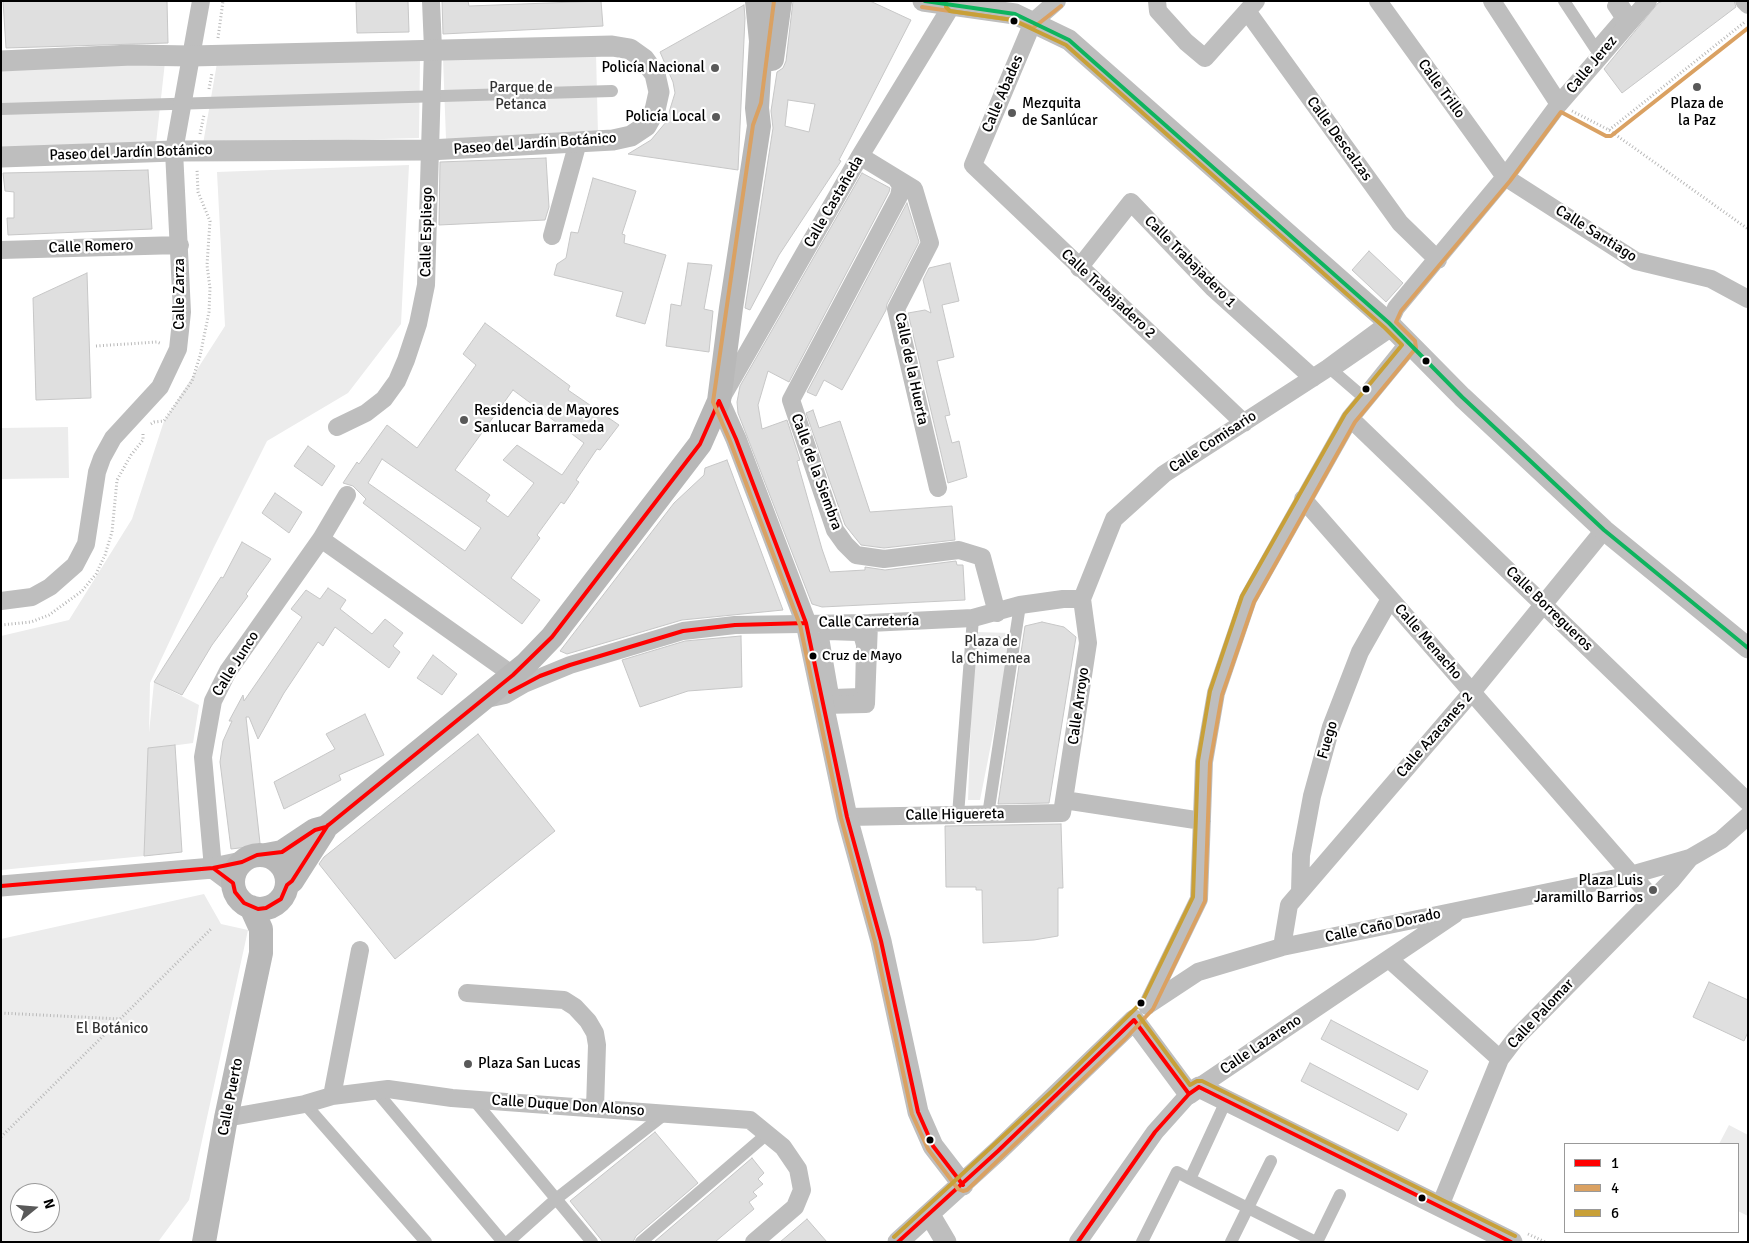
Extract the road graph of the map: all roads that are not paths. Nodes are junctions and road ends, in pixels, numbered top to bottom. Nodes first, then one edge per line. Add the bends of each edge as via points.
1 (201, 1) edge
2 (431, 1) edge
3 (758, 1) edge
4 (780, 1) edge
5 (923, 1) edge
6 (1057, 1) edge
7 (1157, 1) edge
8 (1378, 1) edge
9 (1492, 1) edge
10 (1564, 1) edge
11 (1610, 1) edge
12 (1617, 1) edge
13 (1648, 1) edge
14 (1744, 1) edge
15 (952, 3) edge
16 (994, 6) edge
17 (1251, 6) edge
18 (1748, 6) edge
19 (1630, 20) junction
20 (1033, 22) junction
21 (433, 49) junction
22 (191, 56) junction
23 (1, 61) edge
24 (612, 91) dead end
25 (431, 96) junction
26 (182, 104) junction
27 (1559, 104) junction
28 (1, 109) edge
29 (759, 126) junction
30 (578, 142) junction
31 (429, 150) junction
32 (174, 151) junction
33 (860, 156) junction
34 (1, 158) edge
35 (973, 165) joint
36 (1505, 177) junction
37 (896, 178) junction
38 (552, 236) dead end
39 (180, 245) junction
40 (1, 250) edge
41 (1438, 260) junction
42 (1079, 268) junction
43 (1748, 299) edge
44 (1389, 328) junction
45 (1410, 345) junction
46 (1313, 378) junction
47 (719, 401) junction
48 (1350, 418) junction
49 (1244, 423) junction
50 (337, 427) dead end
51 (736, 439) junction
52 (700, 444) junction
53 (938, 488) dead end
54 (347, 495) dead end
55 (1303, 500) junction
56 (1604, 530) junction
57 (321, 539) junction
58 (1082, 599) junction
59 (1390, 600) junction
60 (1, 602) edge
61 (1544, 604) junction
62 (1020, 606) junction
63 (996, 613) junction
64 (973, 618) junction
65 (806, 623) junction
66 (869, 623) junction
67 (828, 634) joint
68 (1748, 648) edge
69 (513, 675) junction
70 (1472, 692) junction
71 (485, 698) junction
72 (824, 705) junction
73 (1748, 802) edge
74 (1063, 806) junction
75 (988, 814) junction
76 (958, 815) junction
77 (1748, 816) edge
78 (847, 817) junction
79 (1202, 821) junction
80 (326, 827) junction
81 (266, 855) junction
82 (1690, 858) junction
83 (213, 868) junction
84 (237, 872) junction
85 (1631, 875) junction
86 (1, 886) edge
87 (284, 892) junction
88 (1300, 892) junction
89 (1652, 898) junction
90 (251, 907) junction
91 (1462, 910) junction
92 (1282, 946) junction
93 (360, 950) dead end
94 (260, 953) junction
95 (1389, 960) junction
96 (467, 993) dead end
97 (1140, 1013) junction
98 (1500, 1059) junction
99 (376, 1091) junction
100 (1194, 1091) junction
101 (332, 1096) junction
102 (473, 1099) junction
103 (1226, 1101) junction
104 (305, 1104) junction
105 (595, 1108) junction
106 (665, 1114) junction
107 (226, 1118) junction
108 (766, 1134) junction
109 (1271, 1162) dead end
110 (1190, 1179) junction
111 (963, 1184) junction
112 (1340, 1194) dead end
113 (556, 1200) junction
114 (1440, 1206) junction
115 (1248, 1208) junction
116 (930, 1215) junction
117 (1504, 1240) edge
118 (204, 1242) edge
119 (426, 1242) edge
120 (503, 1242) edge
121 (508, 1242) edge
122 (592, 1242) edge
123 (641, 1242) edge
124 (754, 1242) edge
125 (898, 1242) edge
126 (946, 1242) edge
127 (1078, 1242) edge
128 (1142, 1242) edge
129 (1231, 1242) edge
130 (1317, 1242) edge

1 - 22 street, Calle Zarza
2 - 21 street, Calle Espliego
3 - 29 main road, Calle Puerto via 761,41
4 - 29 main road, Calle Puerto via 767,105
5 - 15 street
6 - 20 street
7 - 17 street via 1158,10 1205,58
8 - 36 street, Calle Trillo
9 - 27 street
10 - 11 street via 1595,48 1621,18
12 - 19 street
13 - 19 street, Calle Jerez
14 - 18 street
15 - 16 street
15 - 33 street, Calle Castañeda
16 - 20 street
17 - 41 street, Calle Descalzas via 1400,222
19 - 27 street, Calle Jerez
20 - 35 street, Calle Abades
20 - 44 street via 1069,40
21 - 22 street, Paseo del Jardín Botánico
21 - 25 street, Calle Espliego
21 - 30 street, Paseo del Jardín Botánico via 612,46 638,54 650,66 658,83 658,101 646,126 631,136
22 - 23 street, Paseo del Jardín Botánico via 132,55
22 - 26 street, Calle Zarza
24 - 25 street
25 - 26 street
25 - 31 street, Calle Espliego
26 - 28 street
26 - 32 street, Calle Zarza
27 - 36 street, Calle Jerez
29 - 47 main road, Calle Puerto
30 - 31 street, Paseo del Jardín Botánico
30 - 38 street
31 - 32 street, Paseo del Jardín Botánico
31 - 50 street, Calle Espliego via 426,285 418,324 406,360 384,399 366,413
32 - 34 street, Paseo del Jardín Botánico
32 - 39 street, Calle Zarza
33 - 37 street
33 - 47 street, Calle Castañeda
35 - 42 street, Calle Trabajadero 2
36 - 41 street, Calle Jerez
36 - 43 street, Calle Santiago via 1636,261 1711,279
37 - 53 street, Calle de la Huerta via 914,190 930,243 896,309
37 - 63 street, Calle de la Siembra via 901,186 899,196 791,400 835,530 850,549 856,555 884,559 959,550 982,557
39 - 40 street, Calle Romero
39 - 60 street, Calle Zarza via 182,312 178,349 160,387 113,438 102,458 86,544 76,565 32,597
41 - 44 street, Calle Jerez via 1396,308
42 - 46 street, Calle Trabajadero 1 via 1131,202 1213,288
42 - 49 street, Calle Trabajadero 2
44 - 44 street via 1403,345 1362,396 1333,371
44 - 45 street
44 - 46 street, Calle Comisario
45 - 48 street
45 - 56 street
46 - 49 street, Calle Comisario
47 - 51 street
47 - 52 main road, Calle Puerto
48 - 55 street
48 - 61 street, Calle Borregueros
49 - 58 street, Calle Comisario via 1164,474 1114,519
51 - 52 street via 718,434
51 - 65 street
52 - 69 main road, Calle Puerto via 552,637
54 - 57 street, Calle Junco
55 - 59 street, Calle Menacho
55 - 79 street via 1248,599 1216,693 1204,762
56 - 61 street, Calle Azacanes 2
56 - 68 street
57 - 69 street
57 - 83 street, Calle Junco via 228,671 213,701 203,756
58 - 62 street, Calle Carretería via 1063,598
58 - 74 street, Calle Arroyo via 1088,643
59 - 70 street, Calle Menacho
59 - 88 street, Fuego via 1360,652 1331,727 1312,796 1301,856
61 - 70 street, Calle Azacanes 2
61 - 73 street, Calle Borregueros
62 - 63 street, Calle Carretería
62 - 75 street
63 - 64 street, Calle Carretería
64 - 66 street, Calle Carretería
64 - 76 street
65 - 66 street, Calle Carretería
65 - 71 street, Calle Carretería via 735,624 683,632 570,665 504,695
65 - 72 street
66 - 72 street via 866,704
67 - 67 street via 857,635 860,638 862,694 833,695 823,637
69 - 71 main road, Calle Puerto
70 - 85 street, Calle Menacho
70 - 88 street, Calle Azacanes 2
71 - 80 main road, Calle Puerto
72 - 78 street
74 - 75 street, Calle Higuereta
74 - 79 street, Calle Higuereta
75 - 76 street, Calle Higuereta
76 - 78 street, Calle Higuereta
77 - 82 street via 1721,840
78 - 111 street via 881,941 918,1112 933,1146
79 - 97 street via 1199,899
80 - 81 main road, Calle Puerto via 315,830 282,852
80 - 87 main road, Calle Puerto
81 - 84 main road via 249,857
81 - 87 main road via 285,870
82 - 85 street
82 - 89 street
83 - 84 street
83 - 86 street
84 - 90 main road via 238,898
85 - 89 street
85 - 91 street, Calle Caño Dorado
87 - 90 main road via 266,908
87 - 94 main road, Calle Puerto via 268,943
88 - 92 street, Calle Azacanes 2 via 1289,905
89 - 98 street, Calle Palomar via 1516,1038
90 - 94 main road, Calle Puerto via 261,929
91 - 92 street, Calle Caño Dorado
91 - 95 street, Calle Lazareno
92 - 97 street, Calle Caño Dorado via 1198,972
93 - 101 street
94 - 107 main road, Calle Puerto
95 - 98 street
95 - 100 street, Calle Lazareno
96 - 105 street via 564,1000 575,1007 595,1033 598,1045
97 - 100 street
97 - 111 street
98 - 114 street, Calle Palomar
99 - 101 street, Calle Duque Don Alonso
99 - 102 street, Calle Duque Don Alonso via 388,1089
99 - 120 street
100 - 103 street
100 - 127 street, Calle Lazareno via 1155,1132
101 - 104 street, Calle Duque Don Alonso
102 - 105 street, Calle Duque Don Alonso
102 - 113 street
103 - 110 street
103 - 114 street
104 - 107 street, Calle Duque Don Alonso
104 - 119 street
105 - 106 street, Calle Duque Don Alonso
106 - 108 street, Calle Duque Don Alonso via 750,1120
106 - 113 street
107 - 118 main road, Calle Puerto
108 - 123 street
108 - 124 street, Calle Duque Don Alonso via 783,1147 798,1169 802,1190 795,1207
109 - 115 street
110 - 115 street
110 - 128 street via 1177,1172
111 - 116 street
112 - 130 street
113 - 121 street
113 - 122 street
114 - 117 street
115 - 129 street
115 - 130 street
116 - 125 street
116 - 126 street

